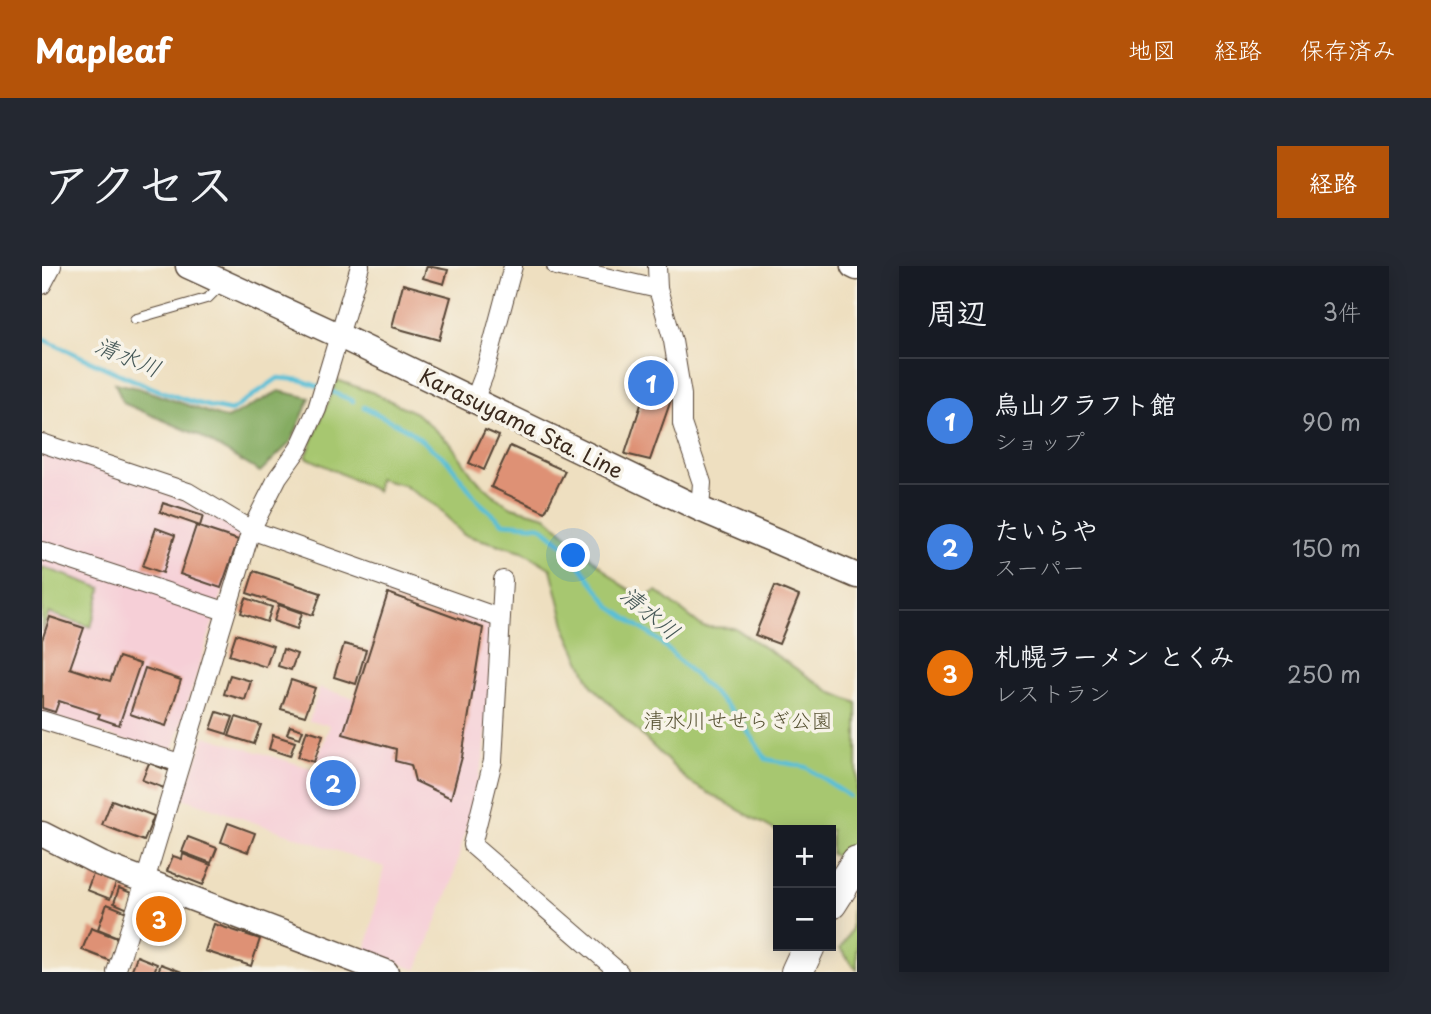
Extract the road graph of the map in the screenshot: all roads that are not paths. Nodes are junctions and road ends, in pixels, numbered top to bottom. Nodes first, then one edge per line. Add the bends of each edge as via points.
1 (52, 266) edge
2 (188, 266) edge
3 (360, 266) edge
4 (513, 266) edge
5 (556, 266) edge
6 (657, 266) edge
7 (223, 282) junction
8 (42, 285) edge
9 (658, 289) junction
10 (135, 319) dead end
11 (340, 336) junction
12 (474, 401) junction
13 (42, 443) edge
14 (700, 509) junction
15 (251, 530) junction
16 (42, 551) edge
17 (857, 576) edge
18 (503, 580) dead end
19 (225, 611) junction
20 (500, 618) junction
21 (42, 720) edge
22 (180, 763) junction
23 (42, 834) edge
24 (857, 862) edge
25 (145, 881) junction
26 (836, 895) edge
27 (807, 951) edge
28 (116, 972) edge
29 (386, 972) edge
30 (619, 972) edge
31 (797, 972) edge

1 - 8 street
2 - 7 main road, Karasuyama Sta. Line
3 - 11 street
4 - 12 street
5 - 9 street
6 - 9 street
7 - 10 lane via 208,298
7 - 11 main road, Karasuyama Sta. Line
9 - 14 street via 673,341 682,424 702,483
11 - 12 main road, Karasuyama Sta. Line
11 - 15 street via 299,448
12 - 14 main road, Karasuyama Sta. Line
13 - 15 street via 188,492
14 - 17 main road, Karasuyama Sta. Line
15 - 19 street
15 - 20 street
16 - 19 street
18 - 20 street
19 - 22 street
20 - 30 street via 493,761 472,845
21 - 22 street
22 - 25 street
23 - 25 main road
24 - 26 highway
25 - 28 street
25 - 29 main road
27 - 31 highway

